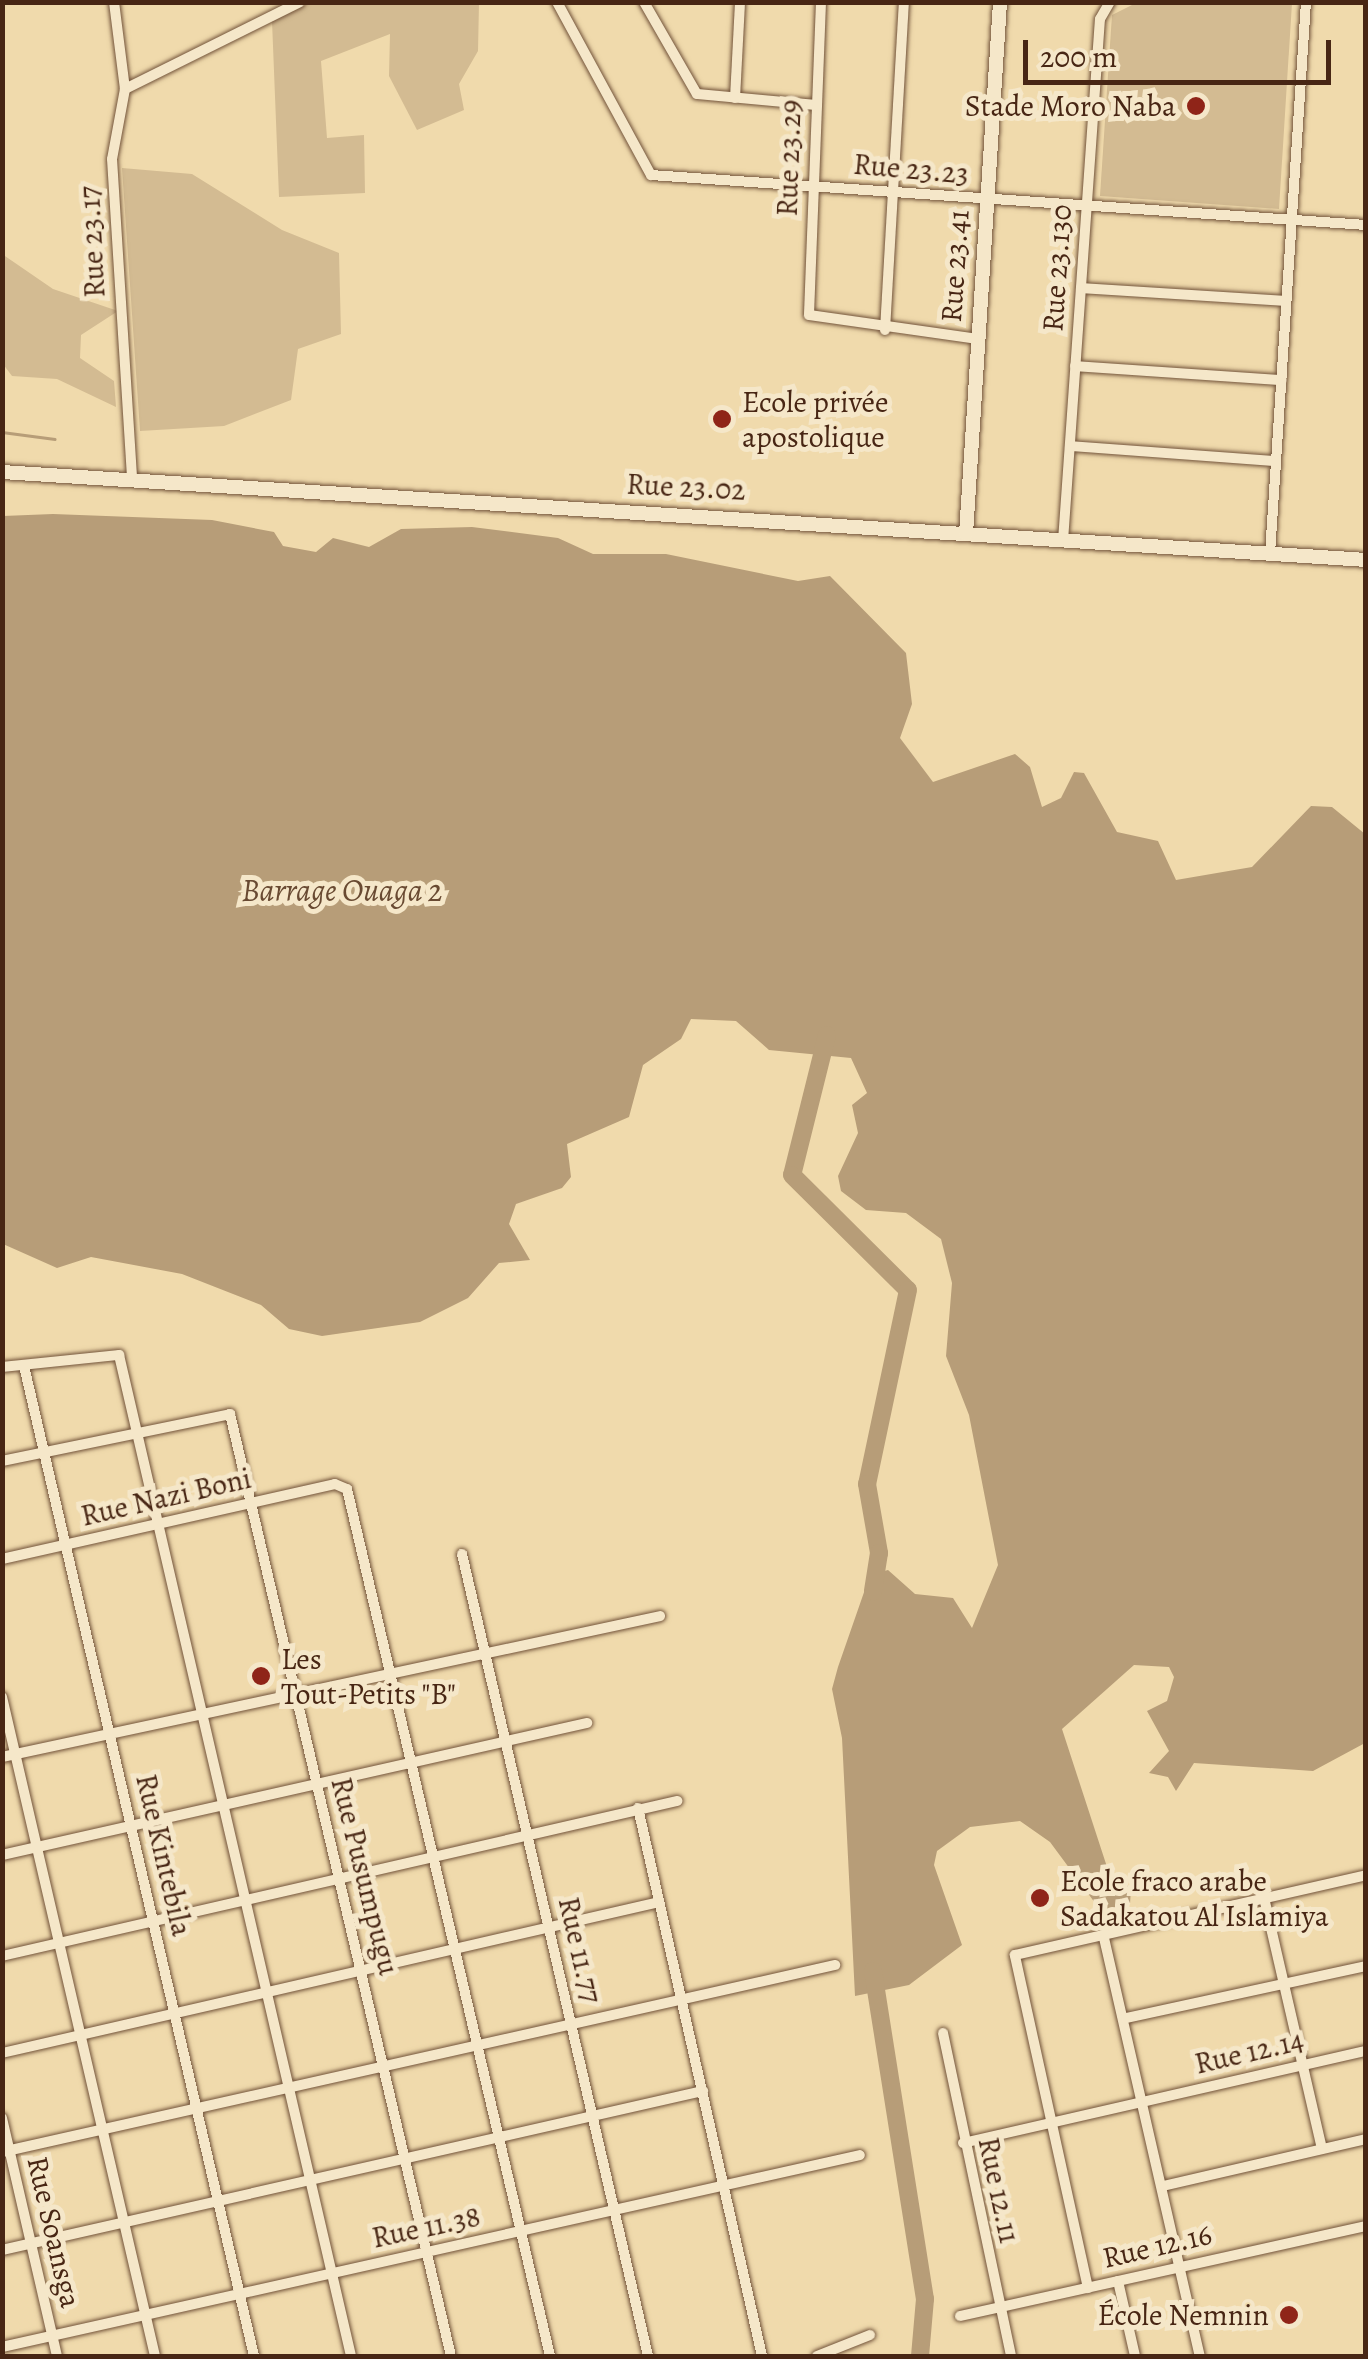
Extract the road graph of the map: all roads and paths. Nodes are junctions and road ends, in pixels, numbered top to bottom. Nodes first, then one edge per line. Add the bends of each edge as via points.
1 (300, 2) edge
2 (557, 2) edge
3 (644, 2) edge
4 (740, 2) edge
5 (822, 2) edge
6 (904, 2) edge
7 (1000, 2) edge
8 (1110, 2) edge
9 (1306, 2) edge
10 (115, 3) edge
11 (125, 89) junction
12 (735, 98) junction
13 (816, 105) junction
14 (813, 186) junction
15 (892, 193) junction
16 (987, 201) junction
17 (1087, 207) junction
18 (1291, 220) junction
19 (1366, 225) edge
20 (1081, 288) junction
21 (1286, 302) junction
22 (885, 330) junction
23 (978, 339) junction
24 (1075, 366) junction
25 (1282, 380) junction
26 (1070, 446) junction
27 (1274, 461) junction
28 (2, 472) edge
29 (132, 481) junction
30 (966, 534) junction
31 (1062, 541) junction
32 (1270, 554) junction
33 (1366, 560) edge
34 (24, 1366) junction
35 (2, 1367) edge
36 (136, 1430) junction
37 (46, 1452) junction
38 (2, 1461) edge
39 (249, 1504) junction
40 (158, 1524) junction
41 (67, 1545) junction
42 (462, 1554) dead end
43 (2, 1559) edge
44 (660, 1616) dead end
45 (484, 1648) junction
46 (388, 1670) junction
47 (295, 1690) junction
48 (2, 1697) edge
49 (202, 1709) junction
50 (587, 1723) dead end
51 (110, 1730) junction
52 (505, 1739) junction
53 (15, 1754) junction
54 (2, 1756) edge
55 (410, 1762) junction
56 (316, 1783) junction
57 (677, 1801) dead end
58 (225, 1803) junction
59 (638, 1808) junction
60 (131, 1825) junction
61 (528, 1832) junction
62 (36, 1846) junction
63 (434, 1854) junction
64 (2, 1855) edge
65 (1366, 1875) edge
66 (338, 1876) junction
67 (247, 1898) junction
68 (660, 1902) junction
69 (1265, 1902) junction
70 (153, 1919) junction
71 (549, 1928) junction
72 (1104, 1938) junction
73 (60, 1941) junction
74 (455, 1949) junction
75 (2, 1956) edge
76 (836, 1966) dead end
77 (1366, 1966) edge
78 (363, 1969) junction
79 (1284, 1984) junction
80 (269, 1990) junction
81 (682, 1996) junction
82 (175, 2012) junction
83 (1126, 2018) junction
84 (570, 2020) junction
85 (943, 2034) dead end
86 (81, 2035) junction
87 (478, 2043) junction
88 (1366, 2051) edge
89 (2, 2052) edge
90 (384, 2062) junction
91 (1302, 2066) junction
92 (291, 2085) junction
93 (702, 2091) junction
94 (1143, 2101) junction
95 (198, 2108) junction
96 (592, 2116) junction
97 (2, 2118) edge
98 (1051, 2123) junction
99 (103, 2129) junction
100 (498, 2136) junction
101 (1366, 2139) edge
102 (963, 2142) junction
103 (1322, 2149) junction
104 (6, 2152) edge
105 (860, 2155) dead end
106 (406, 2157) junction
107 (311, 2177) junction
108 (1163, 2186) junction
109 (723, 2187) junction
110 (218, 2199) junction
111 (614, 2211) junction
112 (124, 2222) junction
113 (1366, 2226) edge
114 (521, 2233) junction
115 (31, 2244) junction
116 (2, 2250) edge
117 (427, 2253) junction
118 (1181, 2266) junction
119 (332, 2273) junction
120 (1118, 2281) junction
121 (1088, 2288) junction
122 (240, 2294) junction
123 (999, 2307) junction
124 (145, 2316) junction
125 (960, 2316) dead end
126 (870, 2335) dead end
127 (52, 2336) junction
128 (2, 2347) edge
129 (57, 2356) edge
130 (154, 2356) edge
131 (254, 2356) edge
132 (351, 2356) edge
133 (451, 2356) edge
134 (550, 2356) edge
135 (648, 2356) edge
136 (762, 2356) edge
137 (817, 2356) edge
138 (1012, 2356) edge
139 (1135, 2356) edge
140 (1200, 2356) edge

1 - 11 street
2 - 14 street, Rue 23.23 via 645,173
3 - 12 street via 693,91
4 - 12 street
5 - 13 street, Rue 23.29
6 - 15 street
7 - 16 street, Rue 23.41
8 - 17 street, Rue 23.130 via 1100,19
9 - 18 street
10 - 11 street, Rue 23.17
11 - 29 street, Rue 23.17 via 112,159
12 - 13 street
13 - 14 street, Rue 23.29
14 - 15 street, Rue 23.23
14 - 22 street, Rue 23.29 via 808,315
15 - 16 street, Rue 23.23
15 - 22 street
16 - 17 street, Rue 23.23
16 - 23 street, Rue 23.41
17 - 18 street, Rue 23.23
17 - 20 street, Rue 23.130
18 - 19 street, Rue 23.23
18 - 21 street
20 - 21 street
20 - 24 street, Rue 23.130
21 - 25 street
22 - 23 street
23 - 30 street, Rue 23.41
24 - 25 street
24 - 26 street, Rue 23.130
25 - 27 street
26 - 27 street
26 - 31 street, Rue 23.130
27 - 32 street
28 - 29 street, Rue 23.02
29 - 30 street, Rue 23.02
30 - 31 street, Rue 23.02
31 - 32 street, Rue 23.02
32 - 33 street, Rue 23.02
34 - 35 street
34 - 36 street via 114,1350
34 - 37 street, Rue Kintebila
36 - 37 street
36 - 39 street, Rue Pusumpugu via 226,1410
36 - 40 street
37 - 38 street
37 - 41 street, Rue Kintebila
39 - 40 street, Rue Nazi Boni
39 - 46 street, Rue Nazi Boni via 340,1484
39 - 47 street, Rue Pusumpugu
40 - 41 street, Rue Nazi Boni
40 - 49 street
41 - 43 street, Rue Nazi Boni
41 - 51 street, Rue Kintebila
42 - 45 street, Rue 11.77
44 - 45 street
45 - 46 street
45 - 52 street, Rue 11.77
46 - 47 street
46 - 55 street
47 - 49 street
47 - 56 street, Rue Pusumpugu
48 - 53 street
49 - 51 street
49 - 58 street
50 - 52 street
51 - 53 street
51 - 60 street, Rue Kintebila
52 - 55 street
52 - 61 street, Rue 11.77
53 - 54 street
53 - 62 street
55 - 56 street
55 - 63 street
56 - 58 street
56 - 66 street, Rue Pusumpugu
57 - 59 street
58 - 60 street
58 - 67 street
59 - 61 street
59 - 68 street
60 - 62 street
60 - 70 street, Rue Kintebila
61 - 63 street
61 - 71 street, Rue 11.77
62 - 64 street
62 - 73 street
63 - 66 street
63 - 74 street
65 - 69 street
66 - 67 street
66 - 78 street, Rue Pusumpugu
67 - 70 street
67 - 80 street
68 - 71 street
68 - 81 street
69 - 72 street
69 - 79 street
70 - 73 street
70 - 82 street, Rue Kintebila
71 - 74 street
71 - 84 street, Rue 11.77
72 - 83 street
72 - 98 street via 1014,1958
73 - 75 street
73 - 86 street
74 - 78 street
74 - 87 street
76 - 81 street
77 - 79 street
78 - 80 street
78 - 90 street, Rue Pusumpugu
79 - 83 street
79 - 91 street
80 - 82 street
80 - 92 street
81 - 84 street
81 - 93 street
82 - 86 street
82 - 95 street, Rue Kintebila
83 - 94 street
84 - 87 street
84 - 96 street, Rue 11.77
85 - 102 street, Rue 12.11
86 - 89 street
86 - 99 street
87 - 90 street
87 - 100 street
88 - 91 street, Rue 12.14
90 - 92 street
90 - 106 street, Rue Pusumpugu
91 - 94 street, Rue 12.14
91 - 103 street
92 - 95 street
92 - 107 street
93 - 96 street
93 - 109 street
94 - 98 street, Rue 12.14
94 - 108 street
95 - 99 street
95 - 110 street, Rue Kintebila
96 - 100 street
96 - 111 street, Rue 11.77
97 - 104 street, Rue Soansga
98 - 102 street, Rue 12.14
98 - 121 street
99 - 104 street
99 - 112 street
100 - 106 street
100 - 114 street
101 - 103 street
102 - 123 street, Rue 12.11
103 - 108 street
104 - 115 street, Rue Soansga
105 - 109 street, Rue 11.38
106 - 107 street
106 - 117 street, Rue Pusumpugu
107 - 110 street
107 - 119 street
108 - 118 street
109 - 111 street, Rue 11.38
109 - 136 street
110 - 112 street
110 - 122 street, Rue Kintebila
111 - 114 street, Rue 11.38
111 - 135 street, Rue 11.77
112 - 115 street
112 - 124 street
113 - 118 street, Rue 12.16
114 - 117 street, Rue 11.38
114 - 134 street
115 - 116 street
115 - 127 street, Rue Soansga
117 - 119 street, Rue 11.38
117 - 133 street, Rue Pusumpugu
118 - 120 street, Rue 12.16
118 - 140 street
119 - 122 street, Rue 11.38
119 - 132 street
120 - 121 street, Rue 12.16
120 - 139 street
121 - 123 street, Rue 12.16
122 - 124 street, Rue 11.38
122 - 131 street, Rue Kintebila
123 - 125 street, Rue 12.16
123 - 138 street, Rue 12.11
124 - 127 street, Rue 11.38
124 - 130 street
126 - 137 street
127 - 128 street, Rue 11.38
127 - 129 street, Rue Soansga

